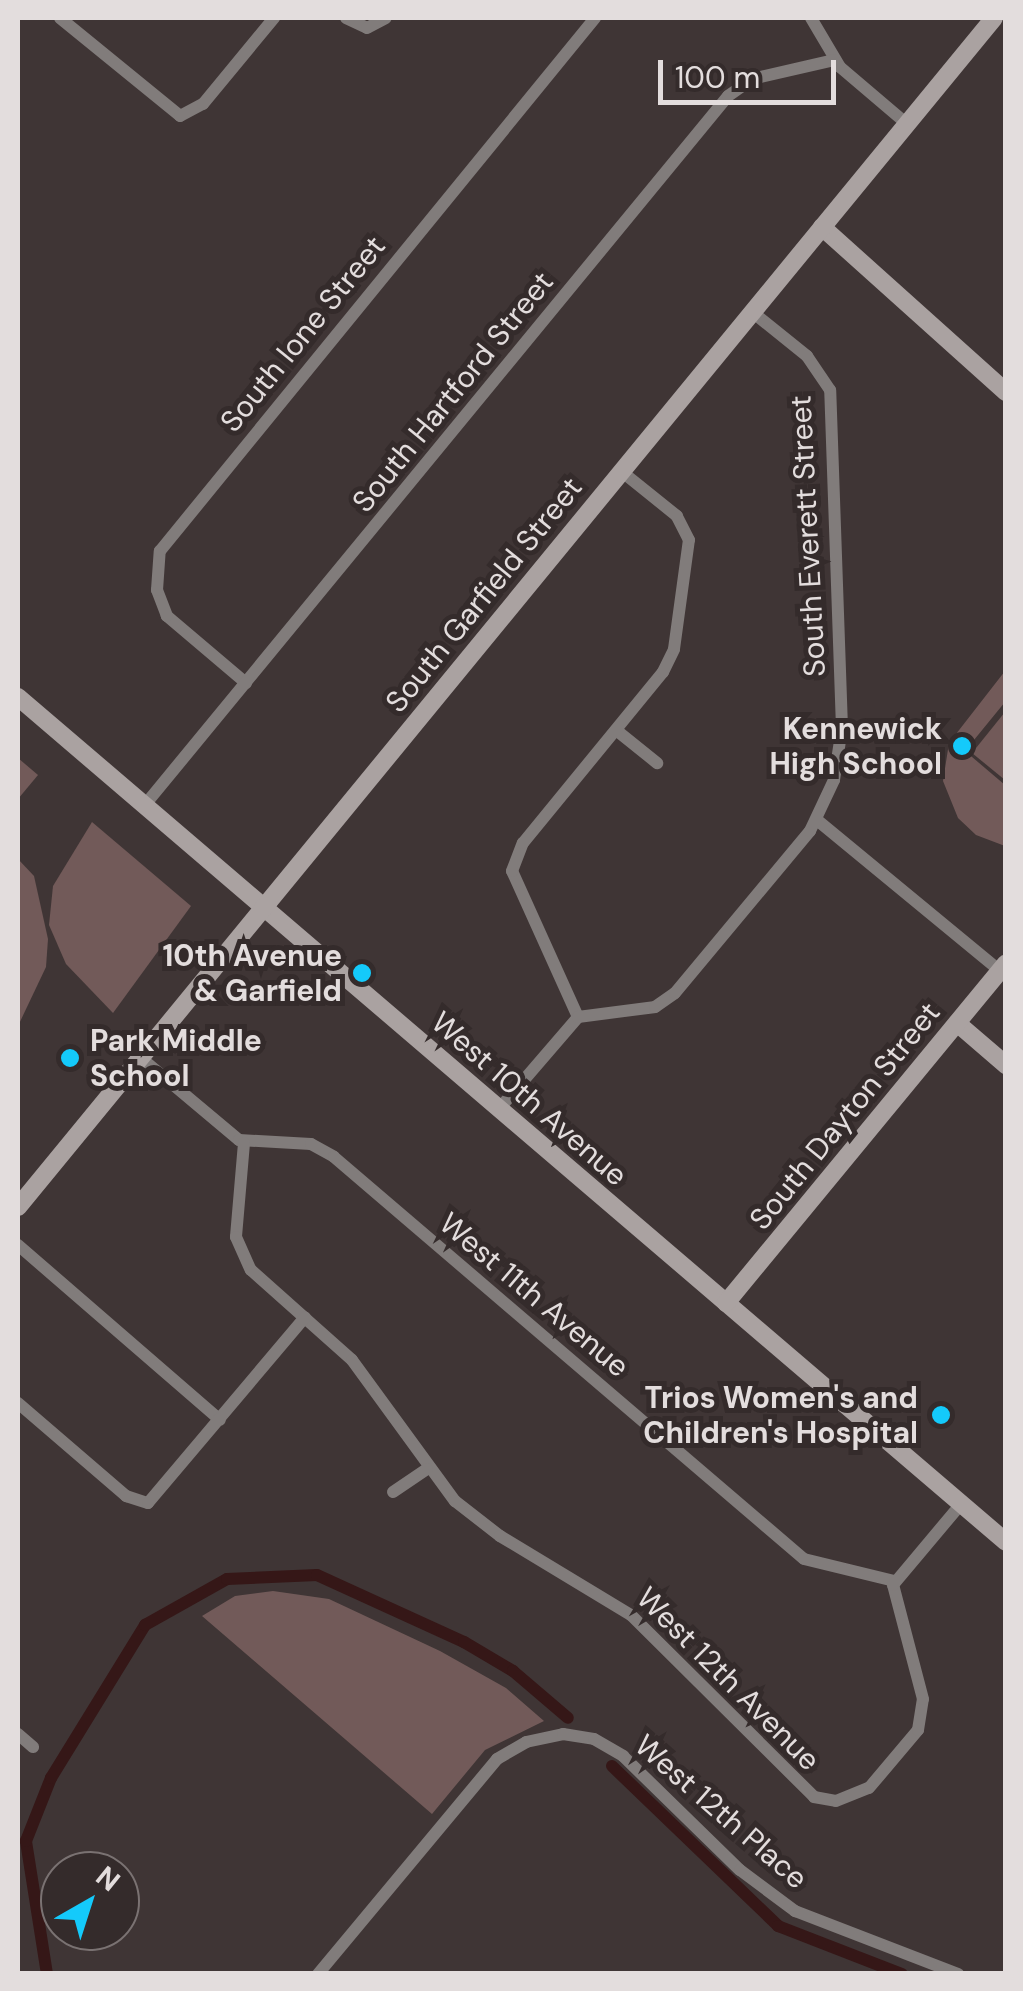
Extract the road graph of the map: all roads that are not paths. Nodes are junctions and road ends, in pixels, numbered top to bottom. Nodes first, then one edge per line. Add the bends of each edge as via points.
1 (60, 18) edge
2 (274, 18) edge
3 (346, 18) edge
4 (386, 18) edge
5 (596, 18) edge
6 (810, 18) edge
7 (994, 18) edge
8 (834, 60) junction
9 (907, 124) junction
10 (822, 226) junction
11 (751, 311) junction
12 (1006, 392) edge
13 (621, 471) junction
14 (246, 683) junction
15 (18, 697) edge
16 (616, 730) junction
17 (657, 763) dead end
18 (144, 806) junction
19 (817, 820) junction
20 (263, 908) junction
21 (1002, 966) edge
22 (578, 1017) junction
23 (956, 1022) junction
24 (140, 1057) junction
25 (1006, 1064) edge
26 (499, 1109) junction
27 (244, 1143) junction
28 (18, 1207) edge
29 (18, 1245) edge
30 (726, 1304) junction
31 (305, 1316) junction
32 (18, 1404) edge
33 (220, 1420) junction
34 (427, 1469) junction
35 (393, 1492) dead end
36 (961, 1504) junction
37 (1006, 1542) edge
38 (894, 1581) junction
39 (18, 1734) edge
40 (34, 1747) dead end
41 (318, 1974) edge
42 (958, 1974) edge

1 - 2 street via 168,111 184,115 203,104
3 - 4 street via 367,28
5 - 14 street, South Ione Street via 160,551 157,590 167,616
6 - 8 street
7 - 9 street, South Garfield Street
8 - 9 street
8 - 14 street, South Hartford Street via 735,89
9 - 10 street, South Garfield Street
10 - 11 street, South Garfield Street
10 - 12 street
11 - 13 street, South Garfield Street
11 - 19 street, South Everett Street via 817,366 832,403 842,728 834,780
13 - 16 street via 676,516 690,540 670,661
13 - 20 street, South Garfield Street
14 - 18 street, South Hartford Street
15 - 18 street, West 10th Avenue
16 - 17 street
16 - 22 street via 523,843 512,871
18 - 20 street, West 10th Avenue
19 - 21 street
19 - 22 street, South Everett Street via 675,992 654,1006
20 - 24 street, South Garfield Street
20 - 26 street, West 10th Avenue
21 - 23 street, South Dayton Street
22 - 26 street
23 - 25 street
23 - 30 street, South Dayton Street
24 - 27 street
24 - 28 street, South Garfield Street
26 - 30 street, West 10th Avenue
27 - 31 street, West 12th Avenue via 237,1245 250,1270
27 - 38 street, West 11th Avenue via 310,1144 326,1151 804,1559
29 - 33 street
30 - 36 street, West 10th Avenue
31 - 33 street
31 - 34 street, West 12th Avenue via 352,1360
32 - 33 street via 142,1504 158,1496
34 - 35 street
34 - 38 street, West 12th Avenue via 484,1525 631,1615 796,1784 836,1801 878,1781 921,1720 920,1686
36 - 37 street, West 10th Avenue
36 - 38 street
39 - 40 street
41 - 42 street, West 12th Place via 483,1772 513,1747 563,1734 594,1739 622,1756 740,1870 795,1911

